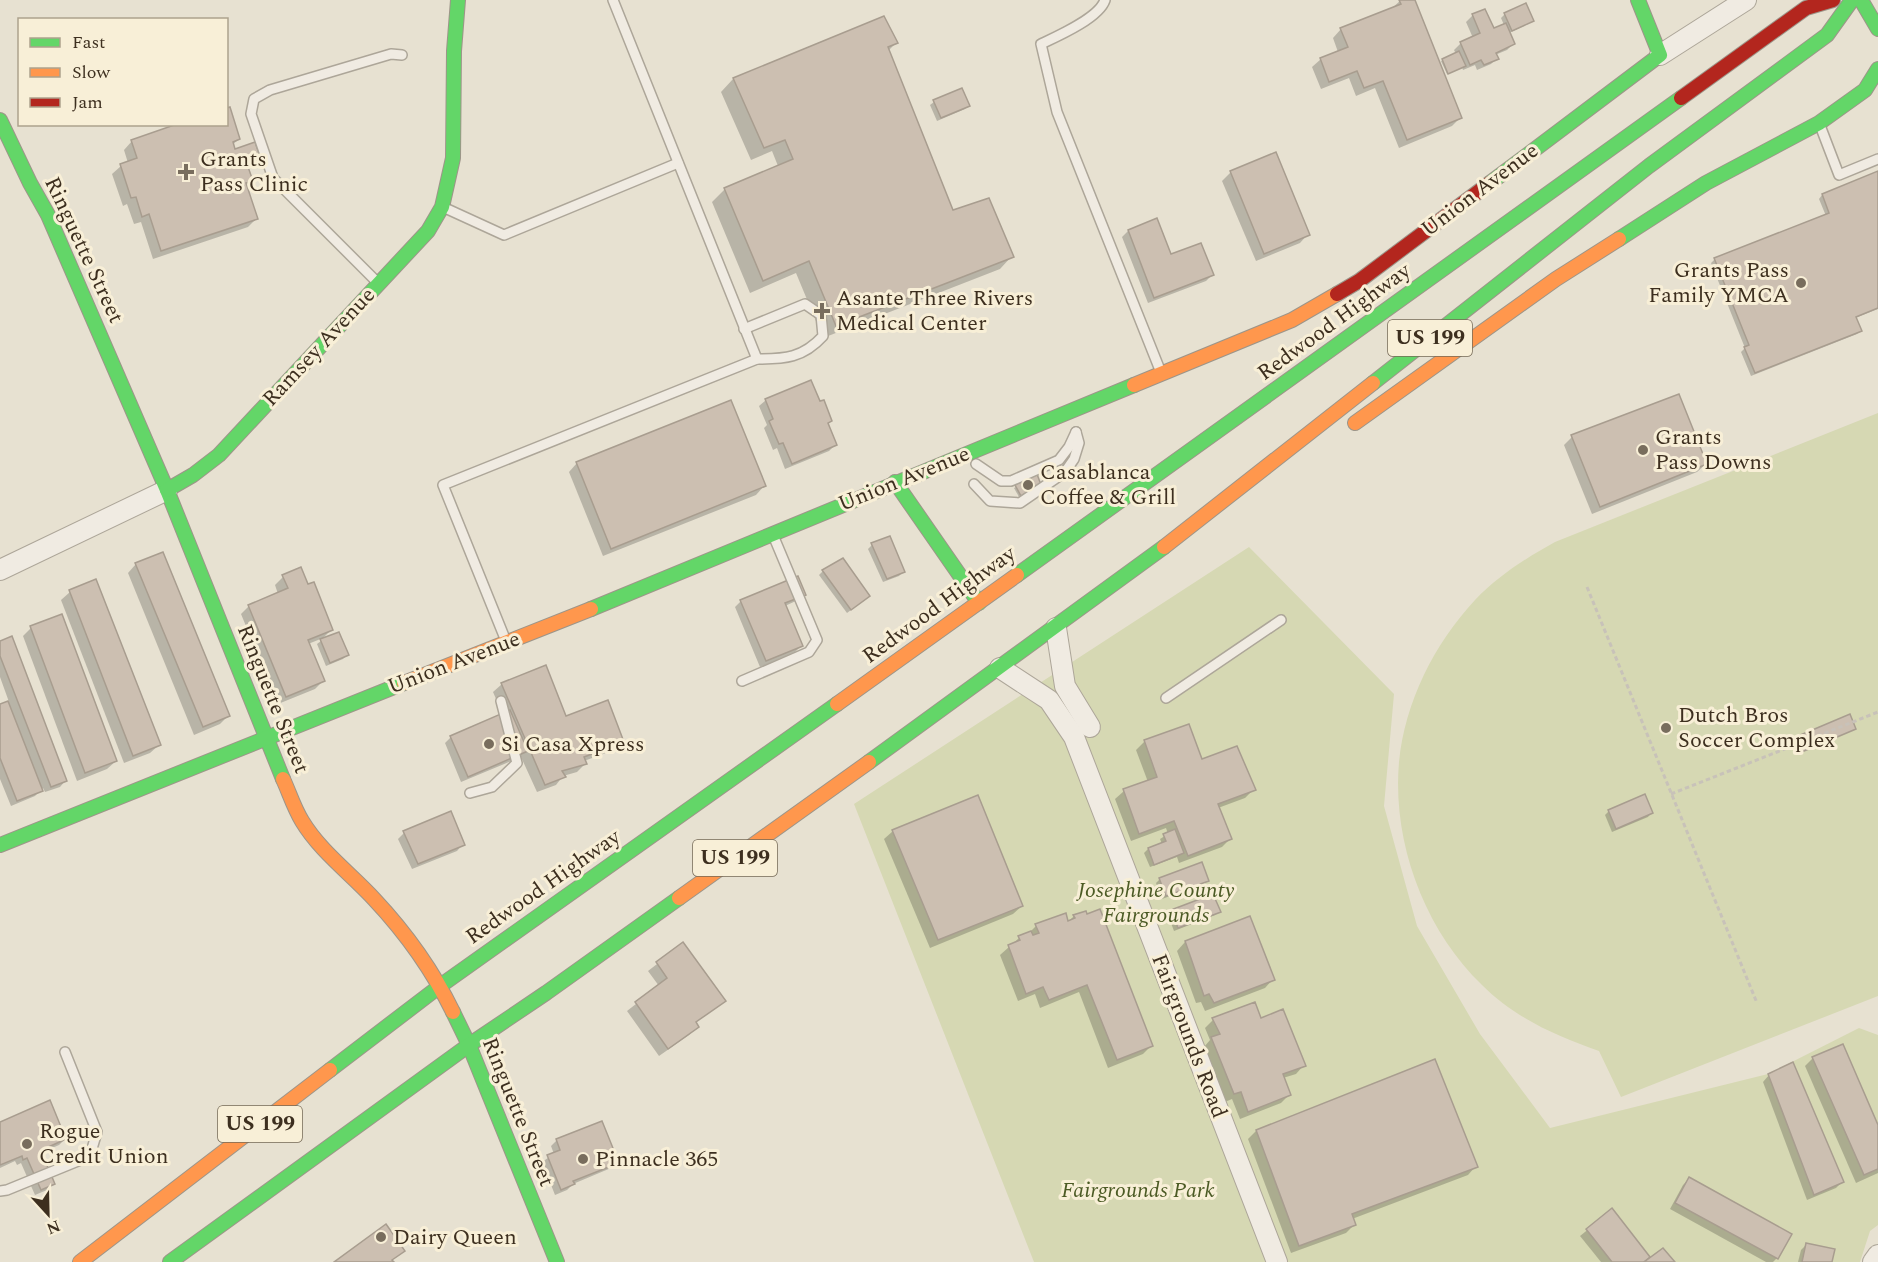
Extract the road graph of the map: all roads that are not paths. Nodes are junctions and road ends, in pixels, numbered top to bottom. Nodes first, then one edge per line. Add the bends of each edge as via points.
1 (458, 0) edge
2 (614, 0) edge
3 (1104, 0) edge
4 (1638, 0) edge
5 (1746, 0) edge
6 (1833, 0) edge
7 (1852, 0) edge
8 (1861, 0) edge
9 (1870, 0) edge
10 (1878, 4) edge
11 (1878, 29) edge
12 (402, 55) dead end
13 (1660, 56) junction
14 (1878, 69) edge
15 (1878, 98) edge
16 (0, 120) edge
17 (1819, 123) junction
18 (1878, 159) edge
19 (678, 163) junction
20 (442, 207) junction
21 (378, 283) junction
22 (744, 329) junction
23 (757, 359) junction
24 (1162, 374) junction
25 (1340, 434) dead end
26 (976, 464) dead end
27 (895, 482) junction
28 (974, 484) dead end
29 (167, 490) junction
30 (1245, 501) dead end
31 (772, 533) junction
32 (1167, 545) junction
33 (0, 570) edge
34 (979, 603) junction
35 (1281, 620) dead end
36 (1056, 628) junction
37 (507, 643) junction
38 (1000, 668) junction
39 (742, 681) dead end
40 (1166, 698) dead end
41 (501, 701) dead end
42 (1082, 732) junction
43 (266, 738) junction
44 (470, 793) dead end
45 (0, 845) edge
46 (440, 986) junction
47 (469, 1045) junction
48 (65, 1052) dead end
49 (0, 1191) edge
50 (1878, 1255) edge
51 (80, 1262) edge
52 (170, 1262) edge
53 (557, 1262) edge
54 (1277, 1262) edge
55 (1873, 1262) edge

1 - 20 main road, Ramsey Avenue via 453,158
2 - 19 lane
3 - 24 lane via 1102,7 1067,32 1041,44 1057,112
4 - 13 main road
5 - 13 street, Union Avenue
6 - 34 main road, Redwood Highway / US 199 via 1806,8
7 - 32 main road, US 199 via 1827,35 1649,166
8 - 11 main road
9 - 10 main road
12 - 21 lane via 391,54 270,90 254,99 251,114 273,178
13 - 24 main road, Union Avenue via 1359,282 1292,320
14 - 17 main road via 1865,90
15 - 17 main road
16 - 29 main road, Ringuette Street via 48,215
17 - 18 lane via 1839,175
17 - 25 main road via 1706,183 1556,279
19 - 20 lane via 504,235
19 - 22 lane
20 - 21 main road, Ramsey Avenue via 428,231
21 - 29 main road, Ramsey Avenue via 219,455
22 - 23 lane
22 - 23 lane via 805,304 821,315 823,336 811,350 781,359
23 - 37 lane via 442,485
24 - 27 main road, Union Avenue
26 - 28 lane via 1000,481 1011,481 1059,460 1076,432 1079,443 1065,472 1020,503 990,501
27 - 31 main road, Union Avenue
27 - 34 main road
29 - 33 street, Ramsey Avenue
29 - 43 main road, Ringuette Street
30 - 32 main road
31 - 37 main road, Union Avenue
31 - 39 lane via 817,640 809,652
32 - 36 main road, US 199
34 - 46 main road, Redwood Highway / US 199
35 - 40 lane
36 - 38 main road, US 199
36 - 42 street via 1065,686
37 - 43 main road, Union Avenue
38 - 42 street, Fairgrounds Road via 1049,700
38 - 47 main road, US 199
41 - 44 lane via 517,763 492,787
42 - 54 street, Fairgrounds Road
43 - 45 main road, Union Avenue
43 - 46 main road, Ringuette Street via 300,820 397,926
46 - 47 main road, Ringuette Street
46 - 51 main road, Redwood Highway / US 199
47 - 52 main road, US 199
47 - 53 main road, Ringuette Street
48 - 49 lane via 97,1132 91,1152 78,1161
50 - 55 street

